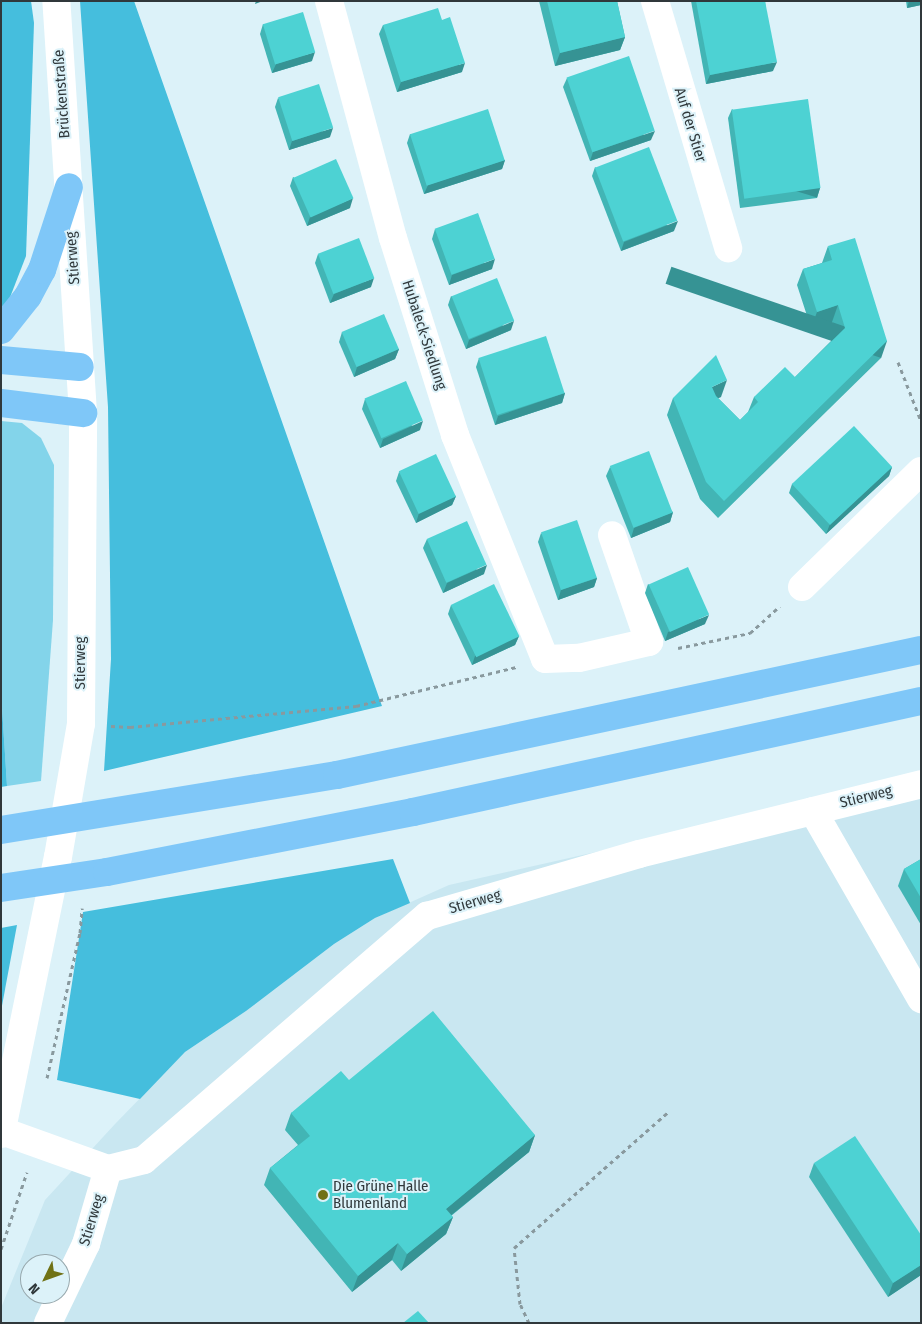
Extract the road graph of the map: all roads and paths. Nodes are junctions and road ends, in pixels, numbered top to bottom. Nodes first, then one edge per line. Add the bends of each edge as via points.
1 (56, 1) edge
2 (329, 1) edge
3 (655, 1) edge
4 (68, 187) junction
5 (728, 248) dead end
6 (1, 330) edge
7 (1, 360) edge
8 (898, 362) dead end
9 (80, 367) junction
10 (1, 403) edge
11 (83, 413) junction
12 (921, 422) edge
13 (921, 471) edge
14 (612, 535) dead end
15 (802, 587) joint
16 (649, 642) junction
17 (921, 650) edge
18 (545, 659) junction
19 (921, 701) edge
20 (100, 726) dead end
21 (921, 784) edge
22 (813, 811) junction
23 (1, 830) edge
24 (1, 888) edge
25 (921, 999) edge
26 (668, 1112) dead end
27 (2, 1133) edge
28 (32, 1142) junction
29 (108, 1169) junction
30 (1, 1249) edge
31 (48, 1323) edge
32 (529, 1323) edge

1 - 4 street, Brückenstraße
2 - 18 street, Hubaleck-Siedlung via 393,238 456,435
3 - 5 street, Auf der Stier
4 - 6 highway via 42,270 28,296
4 - 9 street, Stierweg
7 - 9 highway
8 - 12 path
9 - 11 street, Stierweg
10 - 11 highway
11 - 27 street, Stierweg via 81,724 58,857
13 - 15 street
14 - 16 street
15 - 16 path via 750,633 671,650
16 - 18 street via 579,658
17 - 23 highway via 365,769
18 - 20 path via 356,706 130,727
19 - 24 highway via 413,812 108,872
21 - 22 street, Stierweg
22 - 25 street
22 - 29 street, Stierweg via 639,854 427,916 144,1160
26 - 32 path via 514,1248 520,1304
27 - 28 street, Stierweg
28 - 29 street, Stierweg
28 - 30 path via 24,1189
29 - 31 street, Stierweg via 86,1244

